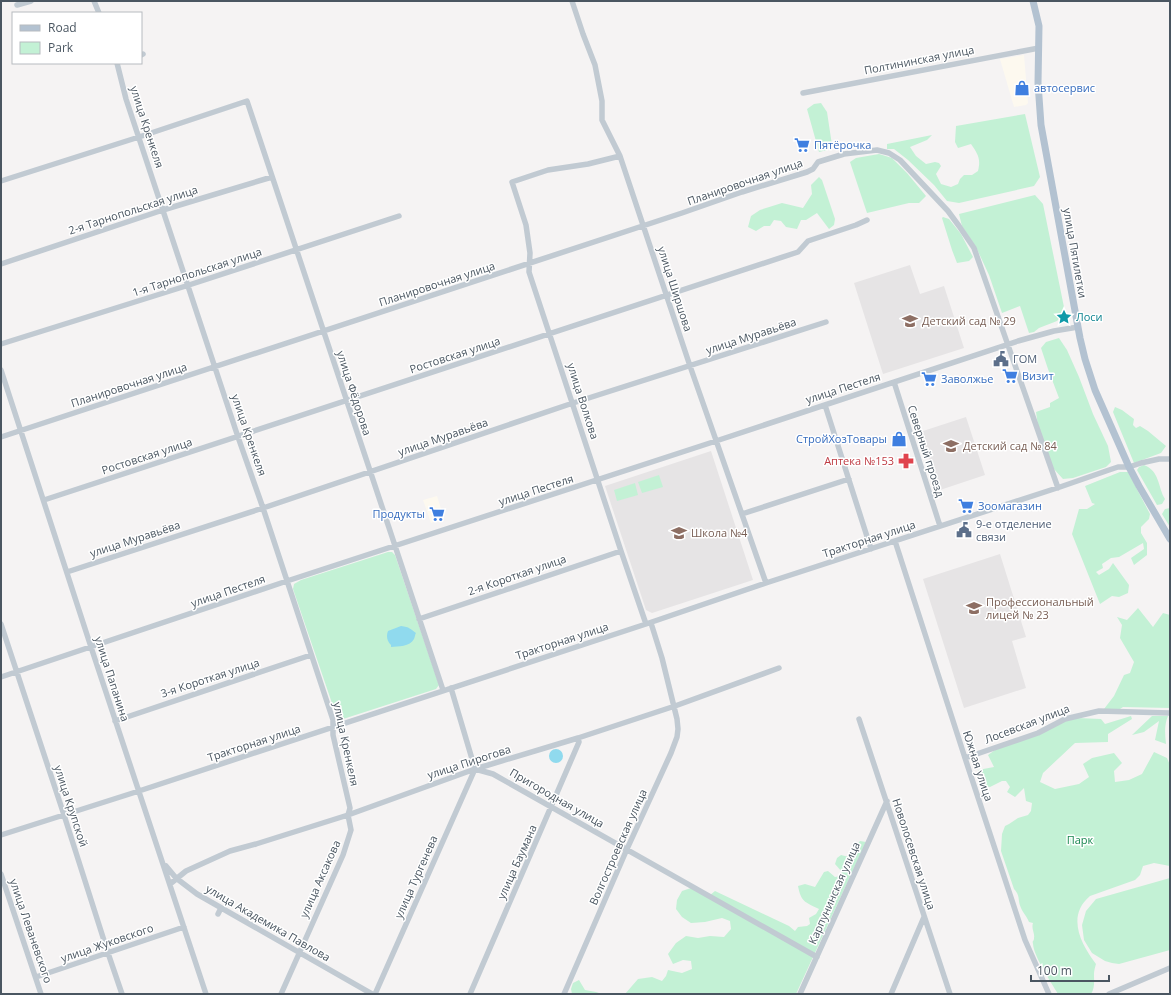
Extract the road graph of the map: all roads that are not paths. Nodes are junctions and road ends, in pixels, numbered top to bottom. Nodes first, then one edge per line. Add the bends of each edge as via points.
1 (30, 1) edge
2 (94, 1) edge
3 (572, 1) edge
4 (1033, 1) edge
5 (18, 5) dead end
6 (99, 12) edge
7 (1039, 48) junction
8 (117, 64) edge
9 (803, 93) dead end
10 (139, 137) junction
11 (620, 156) junction
12 (272, 176) junction
13 (1, 181) edge
14 (163, 210) junction
15 (399, 216) dead end
16 (867, 220) dead end
17 (644, 226) junction
18 (296, 250) junction
19 (1, 264) edge
20 (530, 264) junction
21 (188, 286) junction
22 (666, 296) junction
23 (826, 322) dead end
24 (1078, 327) junction
25 (324, 331) junction
26 (550, 334) junction
27 (1, 344) edge
28 (1008, 344) junction
29 (690, 366) junction
30 (215, 367) junction
31 (1, 370) edge
32 (894, 382) junction
33 (347, 401) junction
34 (573, 403) junction
35 (825, 405) junction
36 (21, 431) junction
37 (238, 437) junction
38 (1, 438) edge
39 (716, 441) junction
40 (1170, 459) edge
41 (1129, 467) junction
42 (370, 472) junction
43 (849, 479) junction
44 (598, 480) junction
45 (1058, 488) junction
46 (44, 500) junction
47 (263, 508) junction
48 (742, 514) junction
49 (940, 526) junction
50 (1170, 539) edge
51 (895, 541) junction
52 (395, 546) junction
53 (871, 549) junction
54 (621, 551) junction
55 (67, 572) junction
56 (287, 581) junction
57 (766, 584) junction
58 (419, 619) junction
59 (649, 623) junction
60 (1, 624) edge
61 (91, 647) junction
62 (311, 655) junction
63 (778, 668) dead end
64 (17, 671) junction
65 (1, 677) edge
66 (451, 688) junction
67 (443, 690) junction
68 (675, 706) junction
69 (1170, 713) edge
70 (859, 719) dead end
71 (116, 721) junction
72 (333, 727) junction
73 (578, 738) junction
74 (965, 758) junction
75 (475, 769) junction
76 (139, 791) junction
77 (887, 801) junction
78 (552, 807) junction
79 (64, 815) junction
80 (348, 815) junction
81 (1, 834) edge
82 (627, 849) junction
83 (162, 859) junction
84 (1, 874) edge
85 (176, 878) junction
86 (170, 884) junction
87 (221, 908) junction
88 (218, 914) dead end
89 (924, 917) junction
90 (184, 927) junction
91 (299, 952) junction
92 (108, 953) junction
93 (817, 957) junction
94 (1170, 968) edge
95 (36, 977) junction
96 (41, 994) edge
97 (122, 994) edge
98 (206, 994) edge
99 (281, 994) edge
100 (372, 994) edge
101 (375, 994) edge
102 (470, 994) edge
103 (564, 994) edge
104 (800, 994) edge
105 (891, 994) edge
106 (950, 994) edge
107 (1049, 994) edge
108 (1109, 994) edge

1 - 5 street
2 - 6 street
3 - 11 street, улица Ширшова via 595,65 602,101 602,120
4 - 7 main road, улица Пятилетки via 1039,26
7 - 9 street, Полтининская улица
7 - 24 main road, улица Пятилетки via 1041,125
8 - 10 street, улица Кренкеля
10 - 12 street, улица Фёдорова via 247,101
10 - 13 street
10 - 14 street, улица Кренкеля
11 - 17 street, улица Ширшова
11 - 20 street, улица Волкова via 548,170 512,182 526,225
12 - 14 street, 2-я Тарнопольская улица
12 - 18 street, улица Фёдорова
14 - 19 street, 2-я Тарнопольская улица
14 - 21 street, улица Кренкеля
15 - 18 street, 1-я Тарнопольская улица
16 - 22 street, Ростовская улица via 808,241 798,252
17 - 20 street, Планировочная улица
17 - 22 street, улица Ширшова
17 - 28 street, Планировочная улица via 807,172 818,162 844,154 877,150 889,153 900,160 948,211 974,248
18 - 21 street, 1-я Тарнопольская улица
18 - 25 street, улица Фёдорова
20 - 25 street, Планировочная улица
20 - 26 street, улица Волкова via 529,272
21 - 27 street, 1-я Тарнопольская улица
21 - 30 street, улица Кренкеля
22 - 26 street, Ростовская улица
22 - 29 street, улица Ширшова
23 - 29 street, улица Муравьёва
24 - 28 street, улица Пестеля
24 - 41 main road, улица Пятилетки via 1098,399
25 - 30 street, Планировочная улица
25 - 33 street, улица Фёдорова
26 - 33 street, Ростовская улица
26 - 34 street, улица Волкова
28 - 32 street, улица Пестеля
28 - 45 street
29 - 34 street, улица Муравьёва
29 - 39 street, улица Ширшова
30 - 36 street, Планировочная улица
30 - 37 street, улица Кренкеля
31 - 36 street, улица Папанина
32 - 35 street, улица Пестеля
32 - 49 street, Северный проезд
33 - 37 street, Ростовская улица
33 - 42 street, улица Фёдорова
34 - 42 street, улица Муравьёва
34 - 44 street, улица Волкова
35 - 39 street, улица Пестеля
35 - 43 street
36 - 38 street, Планировочная улица
36 - 46 street, улица Папанина
37 - 46 street, Ростовская улица
37 - 47 street, улица Кренкеля
39 - 44 street, улица Пестеля
39 - 48 street, улица Ширшова
40 - 41 street, Тракторная улица via 1159,459
41 - 45 street, Тракторная улица via 1114,468
41 - 50 main road, улица Пятилетки
42 - 47 street, улица Муравьёва
42 - 52 street, улица Фёдорова
43 - 48 street
43 - 53 street
44 - 52 street, улица Пестеля
44 - 54 street, улица Волкова
45 - 49 street, Тракторная улица
46 - 55 street, улица Папанина
47 - 55 street, улица Муравьёва
47 - 56 street, улица Кренкеля
48 - 57 street, улица Ширшова
49 - 51 street, Тракторная улица
51 - 53 street, Тракторная улица
51 - 74 street, Южная улица
52 - 56 street, улица Пестеля
52 - 58 street, улица Фёдорова
53 - 57 street, Тракторная улица
54 - 58 street, 2-я Короткая улица
54 - 59 street, улица Волкова
55 - 61 street, улица Папанина
56 - 61 street, улица Пестеля
56 - 62 street, улица Кренкеля
57 - 59 street, Тракторная улица
58 - 67 street, улица Фёдорова
59 - 66 street, Тракторная улица
59 - 68 street, улица Волкова
60 - 64 street, улица Крупской
61 - 64 street, улица Пестеля
61 - 71 street, улица Папанина
62 - 71 street, 3-я Короткая улица
62 - 72 street, улица Кренкеля via 333,720
63 - 68 street, улица Пирогова
64 - 65 street, улица Пестеля
64 - 79 street, улица Крупской
66 - 67 street, Тракторная улица
66 - 75 street
67 - 72 street, Тракторная улица
68 - 73 street, улица Пирогова
68 - 82 street, Волгостроевская улица via 677,737
69 - 74 street, Лосевская улица via 1099,711 1065,719 1038,733
70 - 77 street, Новолосевская улица
71 - 76 street, улица Папанина
72 - 76 street, Тракторная улица
72 - 80 street, улица Кренкеля via 350,808
73 - 75 street, улица Пирогова
73 - 78 street, улица Баумана via 579,742
74 - 107 street, Южная улица via 1026,940
75 - 78 street, Пригородная улица via 493,774
75 - 80 street, улица Пирогова
75 - 101 street, улица Тургенева
76 - 79 street, Тракторная улица
76 - 83 street, улица Папанина
77 - 89 street, Новолосевская улица
77 - 93 street, Карпунинская улица
78 - 82 street, Пригородная улица
78 - 102 street, улица Баумана
79 - 81 street, Тракторная улица
79 - 92 street, улица Крупской
80 - 85 street, улица Пирогова via 230,851
80 - 91 street, улица Аксакова via 351,830 343,855
82 - 93 street, Пригородная улица
82 - 103 street, Волгостроевская улица
83 - 85 street, улица Академика Павлова
83 - 86 street, улица Папанина
84 - 95 street, улица Леваневского
85 - 86 street, улица Пирогова
85 - 87 street, улица Академика Павлова
86 - 90 street, улица Папанина
87 - 88 street
87 - 91 street, улица Академика Павлова
89 - 105 street
89 - 106 street, Новолосевская улица
90 - 92 street, улица Жуковского
90 - 98 street, улица Папанина
91 - 99 street, улица Аксакова
91 - 100 street, улица Академика Павлова
92 - 95 street, улица Жуковского
92 - 97 street, улица Крупской
93 - 104 street, Карпунинская улица
94 - 108 street
95 - 96 street, улица Леваневского

